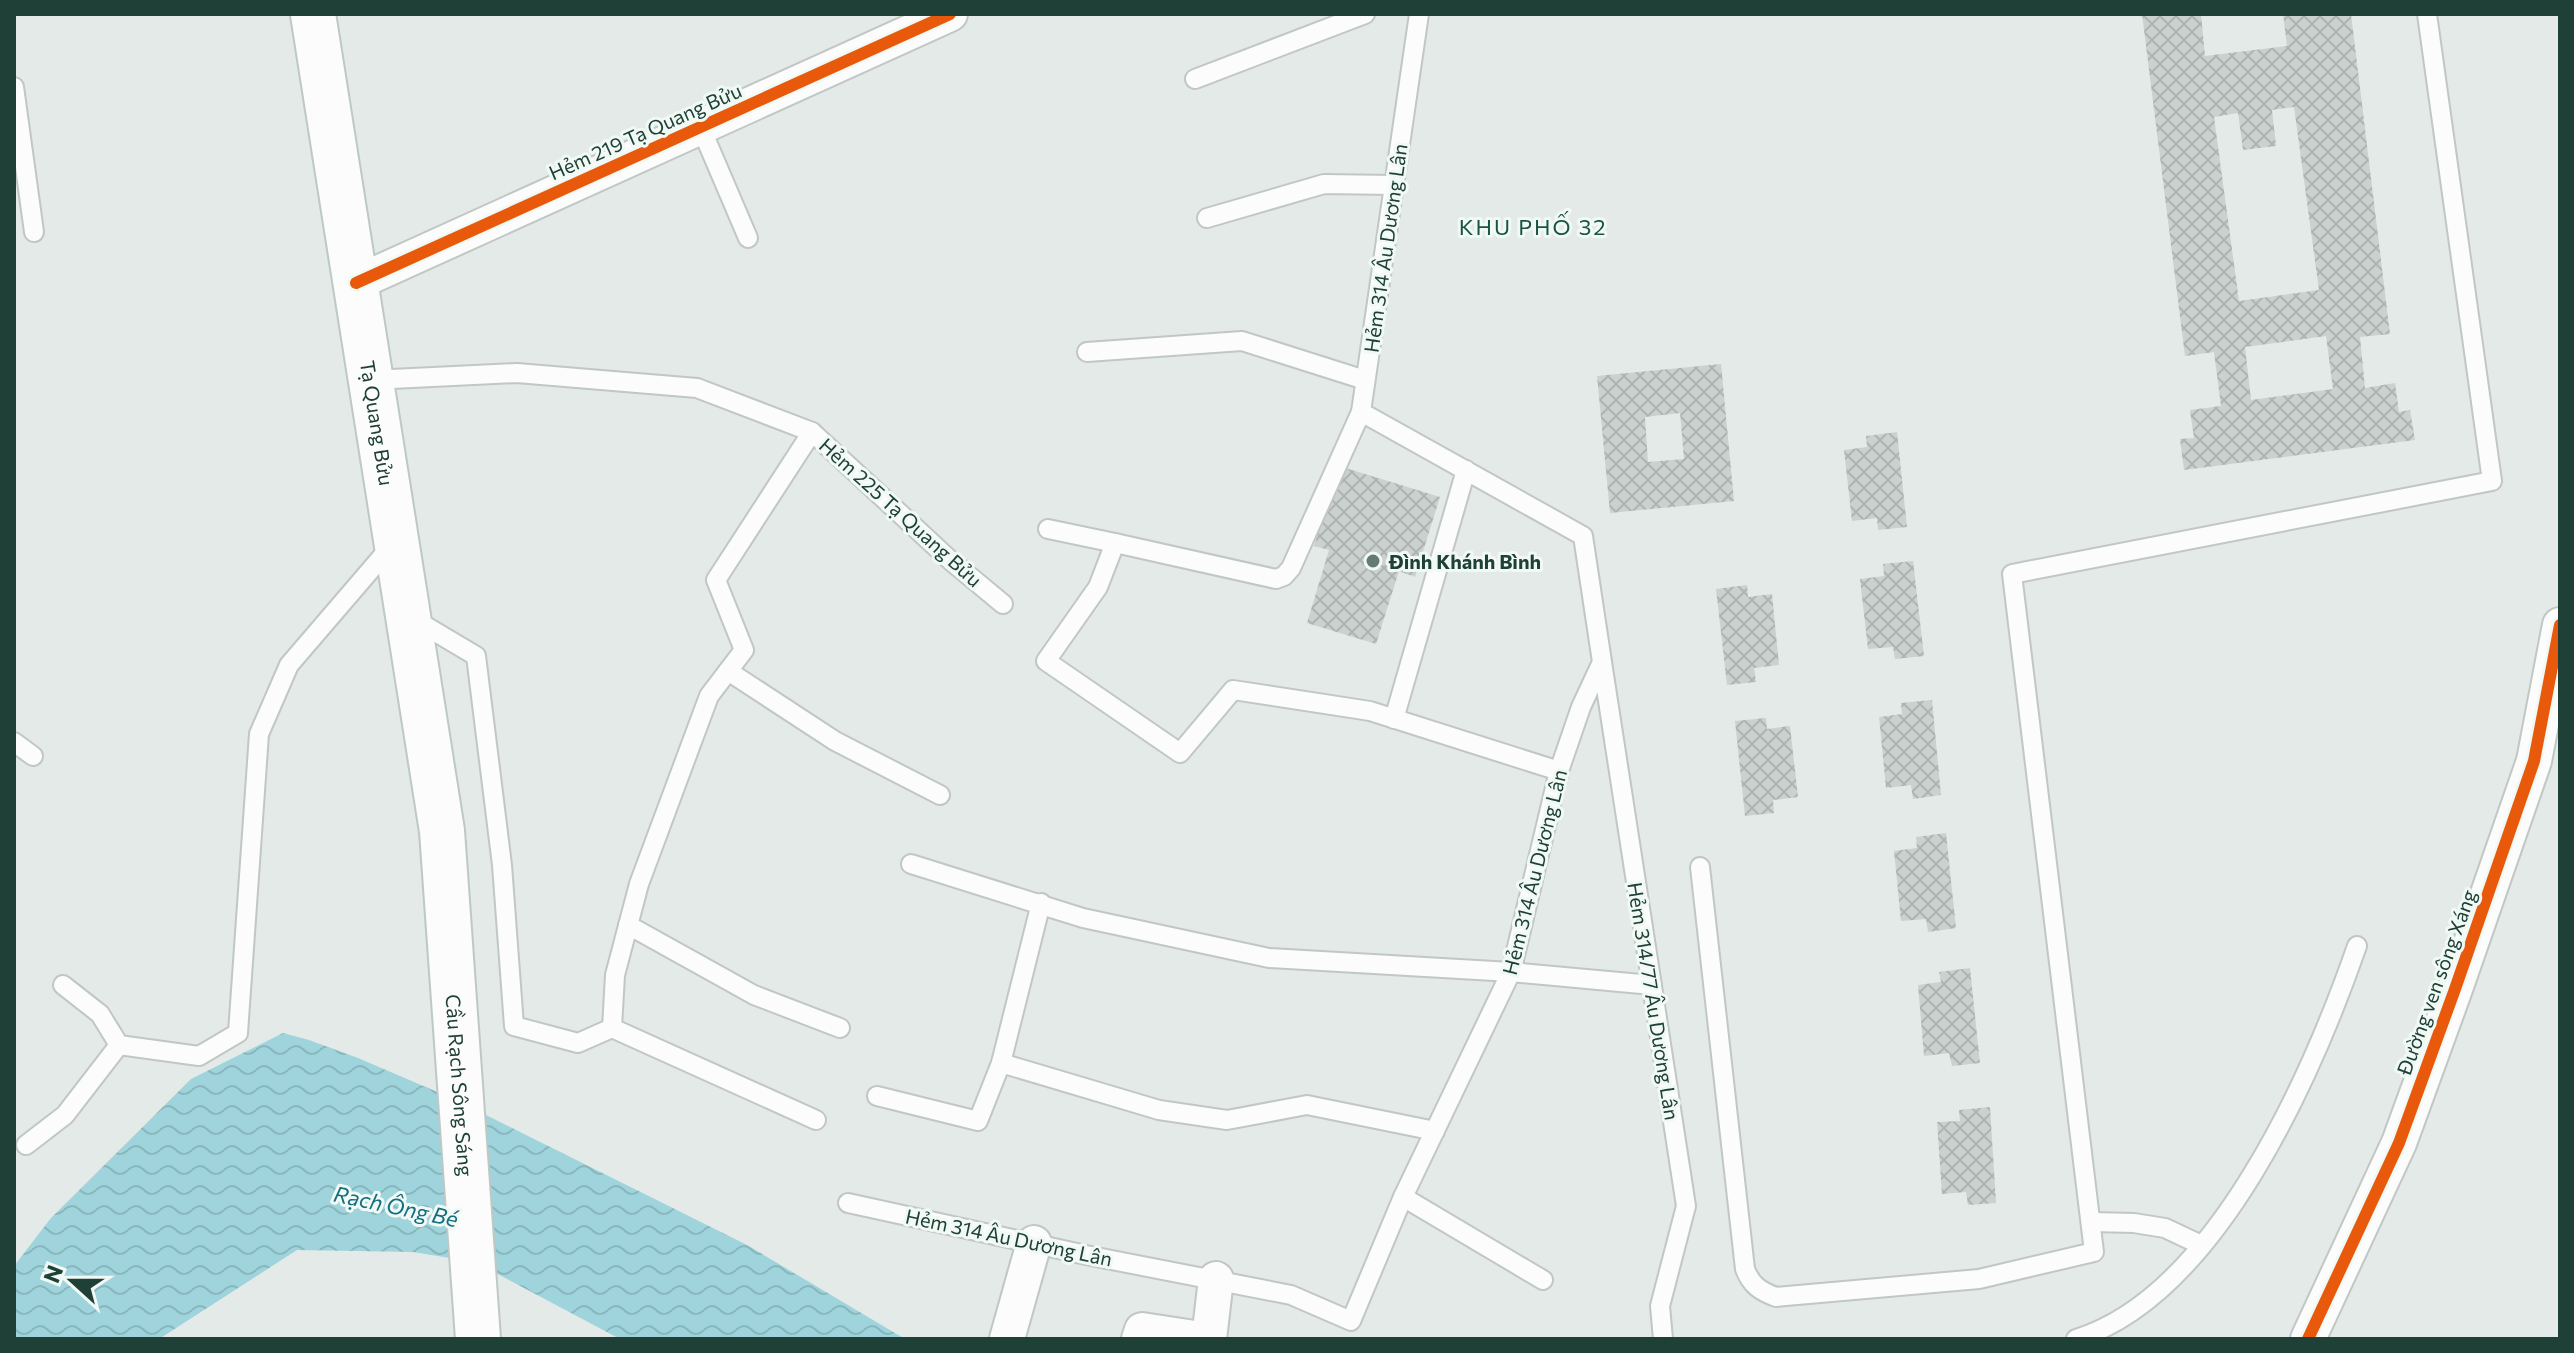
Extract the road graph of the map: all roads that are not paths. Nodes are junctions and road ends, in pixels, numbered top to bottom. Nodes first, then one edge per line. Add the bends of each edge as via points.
1 (313, 14) edge
2 (950, 14) edge
3 (1365, 14) edge
4 (1419, 14) edge
5 (2427, 14) edge
6 (1195, 79) dead end
7 (14, 87) edge
8 (701, 128) junction
9 (1394, 185) junction
10 (1207, 218) dead end
11 (34, 232) dead end
12 (748, 238) dead end
13 (356, 283) junction
14 (1087, 352) dead end
15 (371, 380) junction
16 (1365, 380) junction
17 (1361, 412) junction
18 (812, 432) junction
19 (1466, 470) junction
20 (1048, 529) dead end
21 (397, 540) junction
22 (1115, 543) junction
23 (1003, 604) dead end
24 (409, 616) junction
25 (2560, 625) edge
26 (1602, 662) junction
27 (728, 671) junction
28 (1394, 719) junction
29 (14, 742) edge
30 (33, 756) dead end
31 (1559, 771) junction
32 (940, 795) dead end
33 (442, 831) joint
34 (911, 864) dead end
35 (1700, 867) dead end
36 (1041, 903) junction
37 (628, 925) junction
38 (2357, 946) dead end
39 (1511, 972) junction
40 (63, 985) dead end
41 (1652, 985) junction
42 (612, 1028) junction
43 (840, 1028) dead end
44 (119, 1045) junction
45 (1001, 1063) junction
46 (877, 1096) dead end
47 (816, 1120) dead end
48 (1435, 1131) junction
49 (26, 1145) dead end
50 (1403, 1197) junction
51 (848, 1203) dead end
52 (2091, 1222) junction
53 (1034, 1243) junction
54 (2201, 1245) junction
55 (1216, 1279) junction
56 (1543, 1280) dead end
57 (478, 1339) edge
58 (1007, 1339) edge
59 (1139, 1339) edge
60 (1201, 1339) edge
61 (1209, 1339) edge
62 (1663, 1339) edge
63 (2076, 1339) edge
64 (2308, 1339) edge

1 - 13 main road, Tạ Quang Bửu
2 - 8 street, Hẻm 219 Tạ Quang Bửu
3 - 6 lane
4 - 9 lane, Hẻm 314 Âu Dương Lân
5 - 52 lane via 2492,481 2012,574
7 - 11 lane
8 - 12 lane
8 - 13 street, Hẻm 219 Tạ Quang Bửu
9 - 10 lane via 1324,184
9 - 16 lane, Hẻm 314 Âu Dương Lân
13 - 15 main road, Tạ Quang Bửu
14 - 16 lane via 1242,341
15 - 18 lane, Hẻm 225 Tạ Quang Bửu via 517,373 697,388
15 - 21 main road, Tạ Quang Bửu
16 - 17 lane, Hẻm 314 Âu Dương Lân
17 - 19 lane
17 - 22 lane, Hẻm 314 Âu Dương Lân via 1284,576 1276,579
18 - 23 lane, Hẻm 225 Tạ Quang Bửu
18 - 27 lane via 716,580 744,650
19 - 26 lane via 1583,536
19 - 28 lane
20 - 22 lane
21 - 24 main road, Tạ Quang Bửu
21 - 44 lane via 289,665 259,734 238,1033 199,1056
22 - 28 lane via 1098,587 1046,661 1180,753 1233,690
24 - 33 main road, Tạ Quang Bửu
24 - 42 lane via 476,656 502,865 514,1026 578,1043
25 - 64 street, Đường ven sông Xáng via 2534,761 2455,989 2399,1143
26 - 31 lane, Hẻm 314 Âu Dương Lân
26 - 41 lane, Hẻm 314/77 Âu Dương Lân
27 - 32 lane via 835,741
27 - 37 lane via 709,696
28 - 31 lane
29 - 30 lane
31 - 39 lane, Hẻm 314 Âu Dương Lân
33 - 57 main road, Cầu Rạch Sông Sáng
34 - 36 lane
35 - 52 lane via 1745,1269 1759,1290 1776,1297 1979,1279 2094,1252
36 - 39 lane via 1083,918 1269,958
36 - 45 lane
37 - 42 lane via 615,975
37 - 43 lane via 754,995
38 - 54 lane via 2275,1136 2236,1201
39 - 41 lane
39 - 48 lane, Hẻm 314 Âu Dương Lân
40 - 44 lane via 100,1014
41 - 62 lane, Hẻm 314/77 Âu Dương Lân via 1686,1206 1660,1306
42 - 47 lane
44 - 49 lane via 65,1115
45 - 46 lane via 978,1121
45 - 48 lane via 1159,1110 1227,1120 1307,1105
48 - 50 lane, Hẻm 314 Âu Dương Lân
50 - 55 lane, Hẻm 314 Âu Dương Lân via 1351,1321 1291,1295
50 - 56 lane
51 - 53 lane, Hẻm 314 Âu Dương Lân
52 - 54 lane via 2165,1228
53 - 55 lane, Hẻm 314 Âu Dương Lân
53 - 58 street
54 - 63 lane via 2129,1315
55 - 61 street
59 - 60 street via 1142,1330

